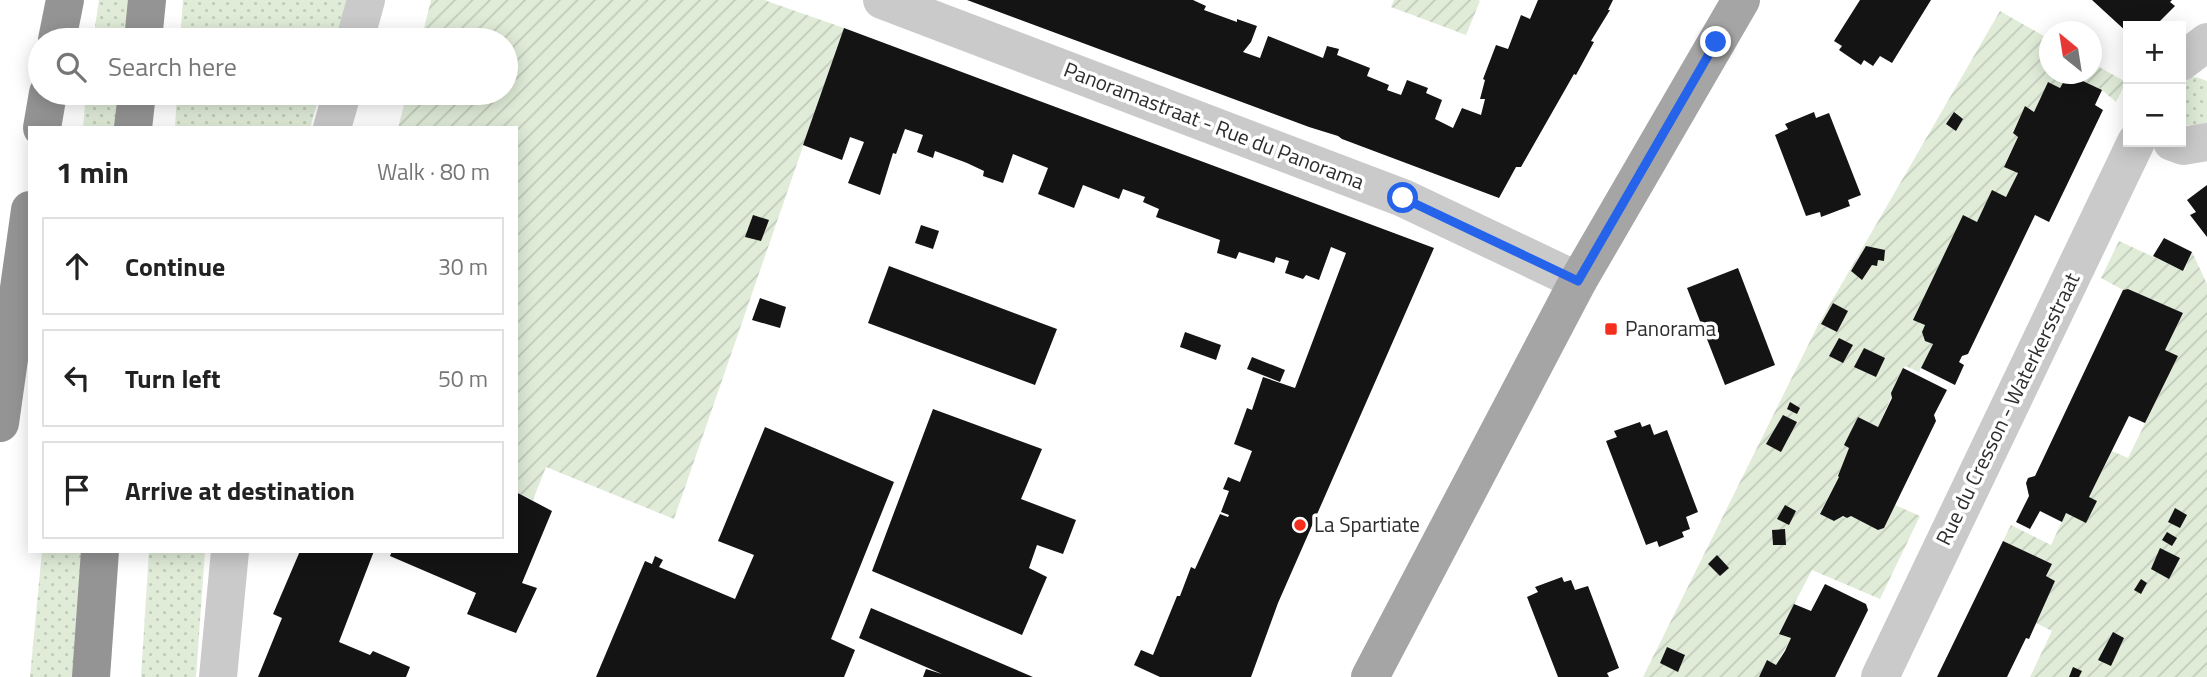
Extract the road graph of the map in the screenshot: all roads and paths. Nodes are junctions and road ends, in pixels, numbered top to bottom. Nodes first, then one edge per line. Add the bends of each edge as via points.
1 (65, 0) edge
2 (147, 0) edge
3 (366, 0) edge
4 (883, 0) edge
5 (1741, 0) edge
6 (59, 28) edge
7 (144, 28) edge
8 (358, 28) edge
9 (2207, 42) edge
10 (2186, 58) edge
11 (46, 105) edge
12 (136, 105) edge
13 (339, 105) edge
14 (42, 126) edge
15 (133, 126) edge
16 (333, 126) edge
17 (2207, 142) edge
18 (2186, 146) edge
19 (2134, 147) edge
20 (28, 224) edge
21 (1578, 281) junction
22 (0, 423) edge
23 (100, 553) edge
24 (230, 553) edge
25 (91, 677) edge
26 (218, 677) edge
27 (1370, 677) edge
28 (1880, 677) edge

1 - 6 highway
2 - 7 highway
3 - 8 street
4 - 21 street, Panoramastraat - Rue du Panorama via 1403,198
5 - 21 main road
9 - 10 street
11 - 14 highway
12 - 15 highway
13 - 16 street
17 - 18 street
19 - 28 street, Rue du Cresson - Waterkersstraat
20 - 22 highway
21 - 27 main road
23 - 25 highway
24 - 26 street

